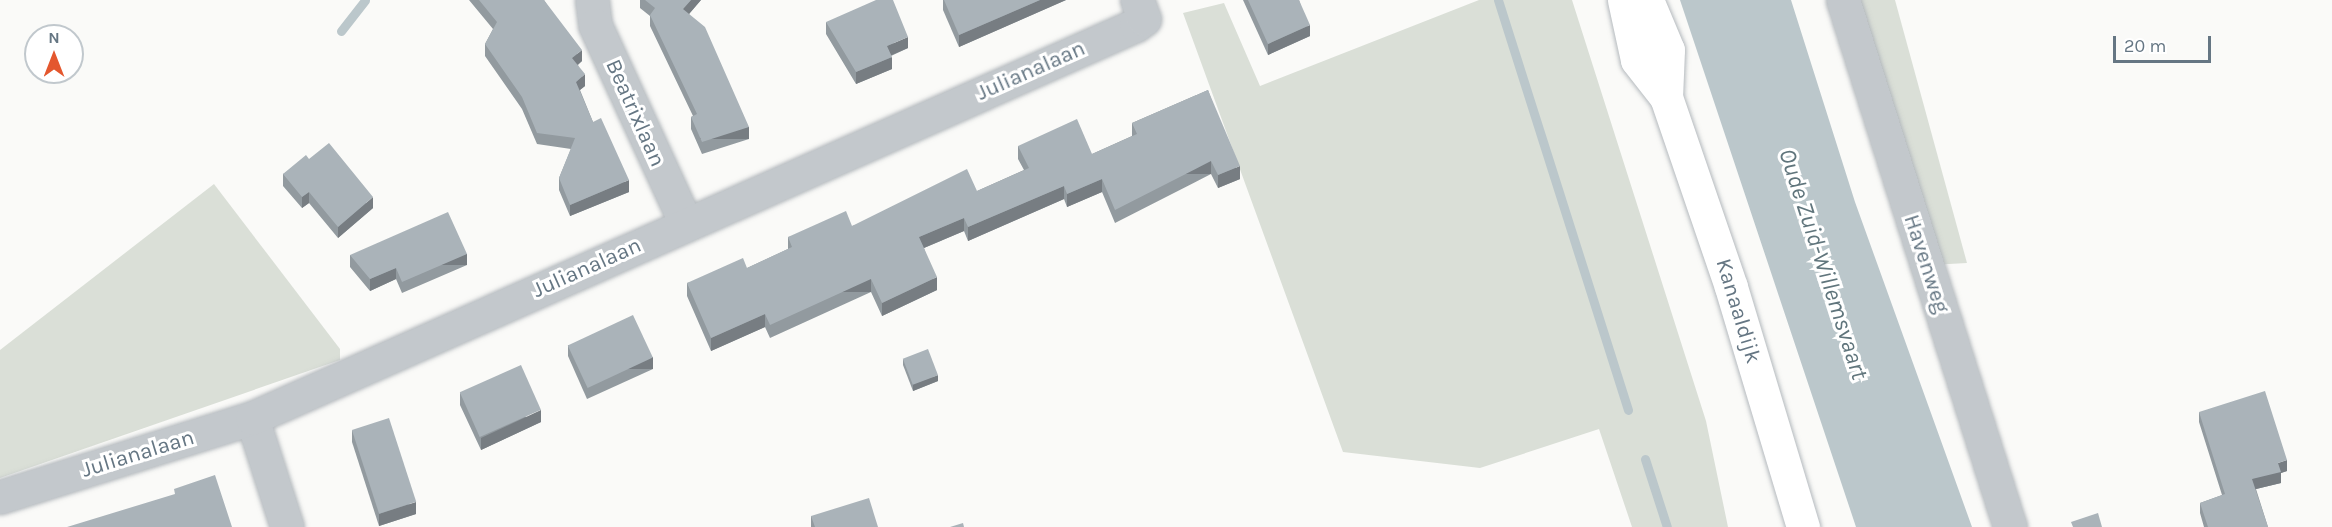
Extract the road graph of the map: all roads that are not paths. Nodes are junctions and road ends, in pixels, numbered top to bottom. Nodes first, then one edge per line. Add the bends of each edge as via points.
1 (592, 0) edge
2 (1137, 0) edge
3 (1624, 0) edge
4 (1647, 0) edge
5 (1843, 0) edge
6 (1666, 97) junction
7 (686, 224) junction
8 (252, 418) junction
9 (0, 497) edge
10 (287, 527) edge
11 (1803, 527) edge
12 (2010, 527) edge

1 - 7 street, Beatrixlaan via 595,25
2 - 7 street, Julianalaan via 1144,19 1136,25
3 - 6 main road, Kanaaldijk via 1637,60
4 - 6 main road, Kanaaldijk via 1668,50
5 - 12 street, Havenweg
6 - 11 main road, Kanaaldijk via 1731,287
7 - 8 street, Julianalaan
8 - 9 street, Julianalaan
8 - 10 street

